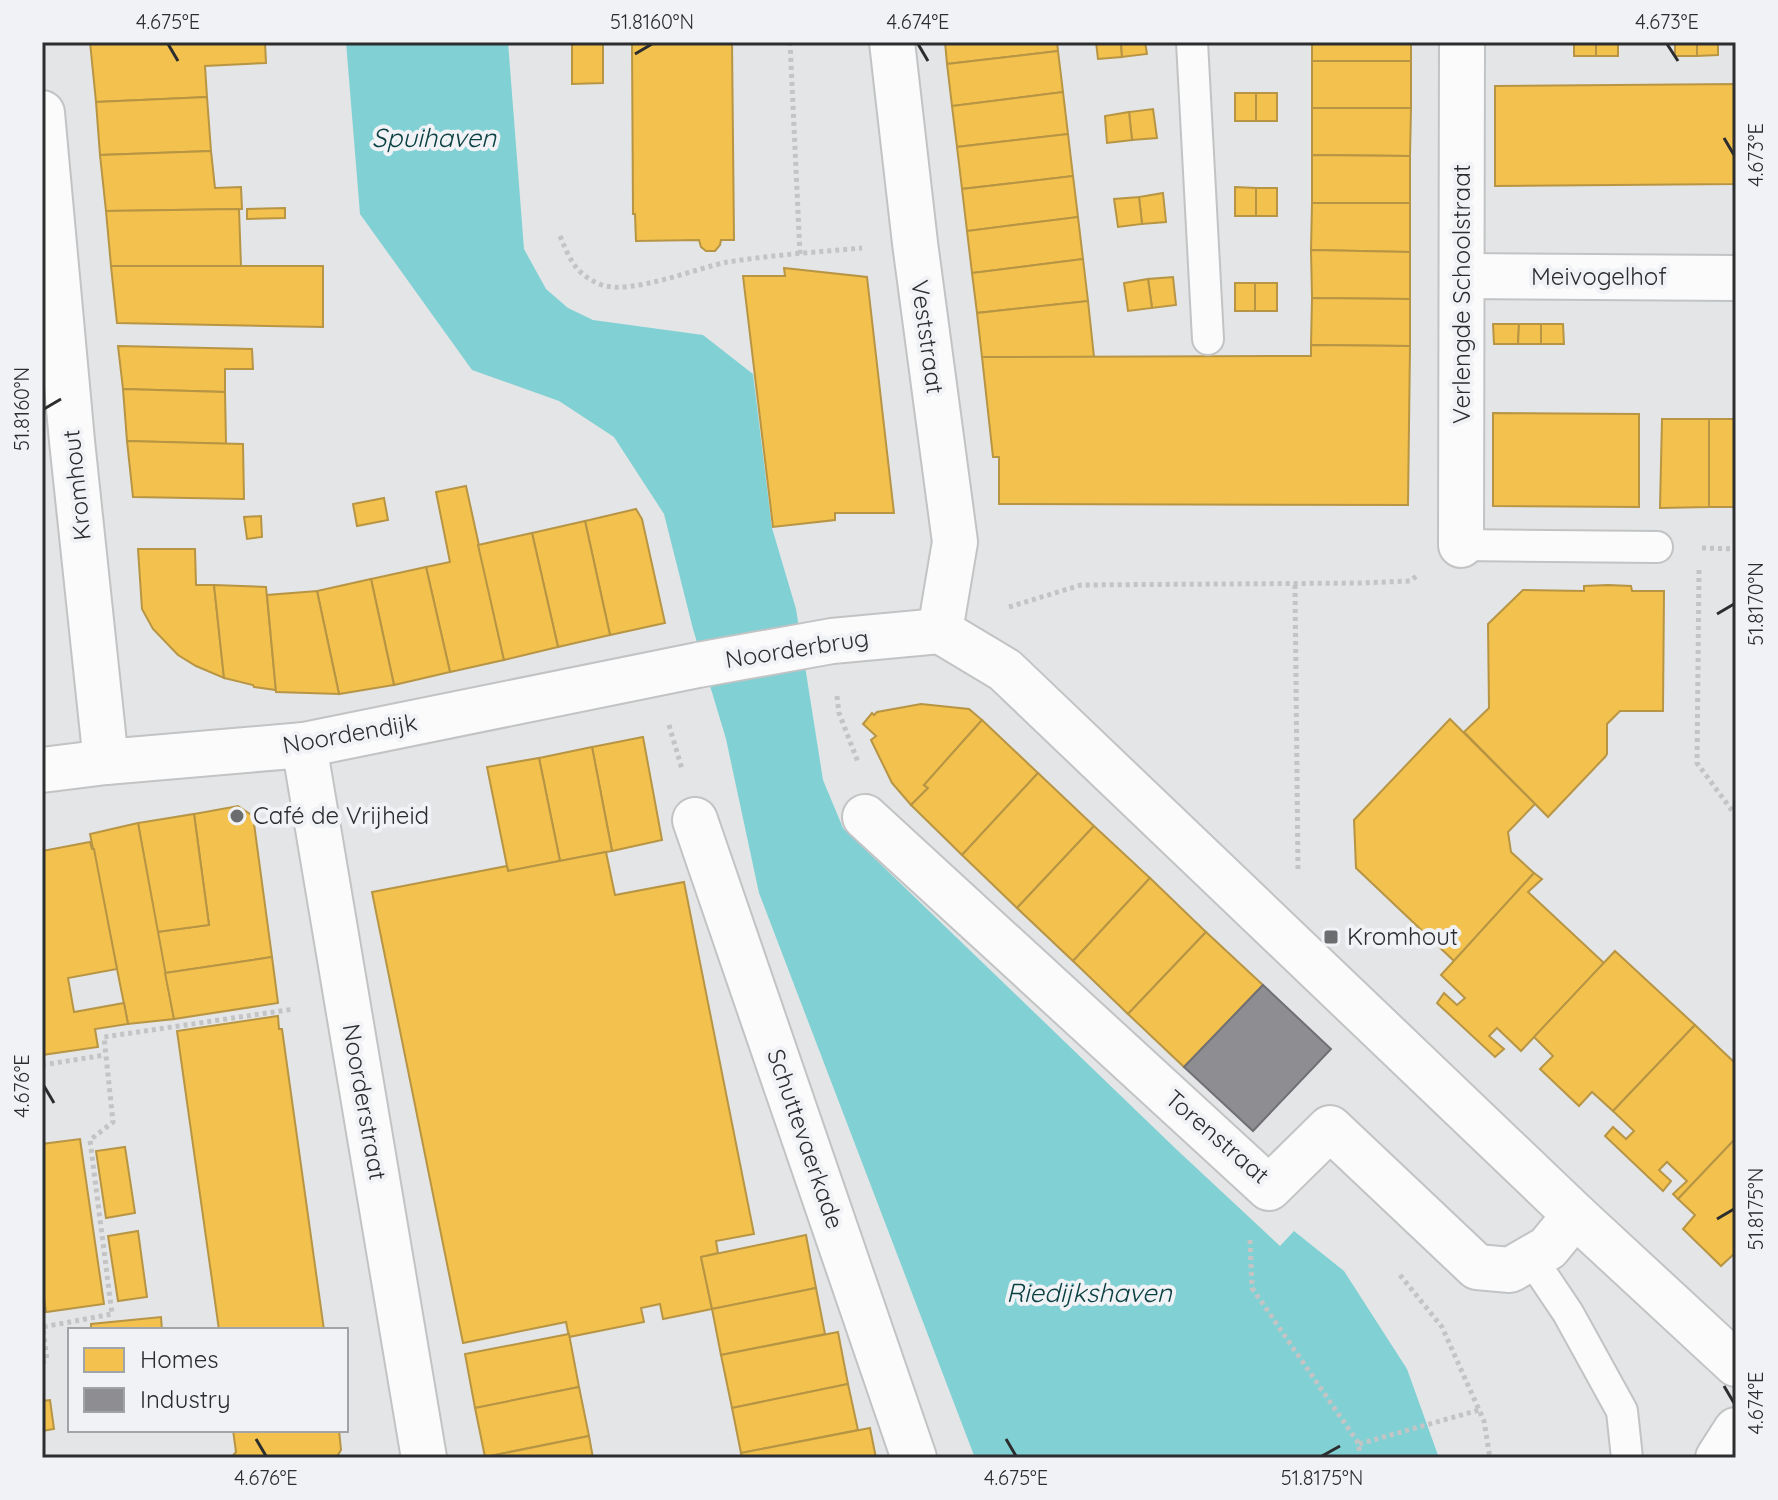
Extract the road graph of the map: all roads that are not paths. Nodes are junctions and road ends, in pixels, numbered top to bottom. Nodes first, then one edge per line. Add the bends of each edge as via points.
1 (892, 42) edge
2 (1192, 42) edge
3 (1462, 42) edge
4 (42, 113) edge
5 (1462, 276) junction
6 (1736, 278) edge
7 (1208, 339) dead end
8 (1461, 545) joint
9 (1657, 547) dead end
10 (940, 631) junction
11 (655, 673) joint
12 (304, 745) junction
13 (106, 762) junction
14 (42, 770) edge
15 (865, 817) dead end
16 (695, 820) dead end
17 (1575, 1215) junction
18 (1531, 1258) junction
19 (1736, 1364) edge
20 (1736, 1430) edge
21 (424, 1458) edge
22 (914, 1458) edge
23 (1627, 1458) edge
24 (1718, 1458) edge

1 - 10 street, Veststraat via 955,542
2 - 7 lane
3 - 5 street, Verlengde Schoolstraat
4 - 13 street, Kromhout
5 - 6 street, Meivogelhof
5 - 8 street, Verlengde Schoolstraat
8 - 9 lane
10 - 11 street, Noorderbrug via 832,641
10 - 17 street via 1005,670
11 - 12 street, Noordendijk
12 - 13 street, Noordendijk
12 - 21 street, Noorderstraat
13 - 14 street, Noordendijk
15 - 18 street, Torenstraat via 1269,1188 1330,1128 1477,1267 1510,1270
16 - 22 street, Schuttevaerkade
17 - 18 street, Torenstraat via 1548,1248
17 - 19 street
18 - 23 lane via 1622,1411
20 - 24 street

